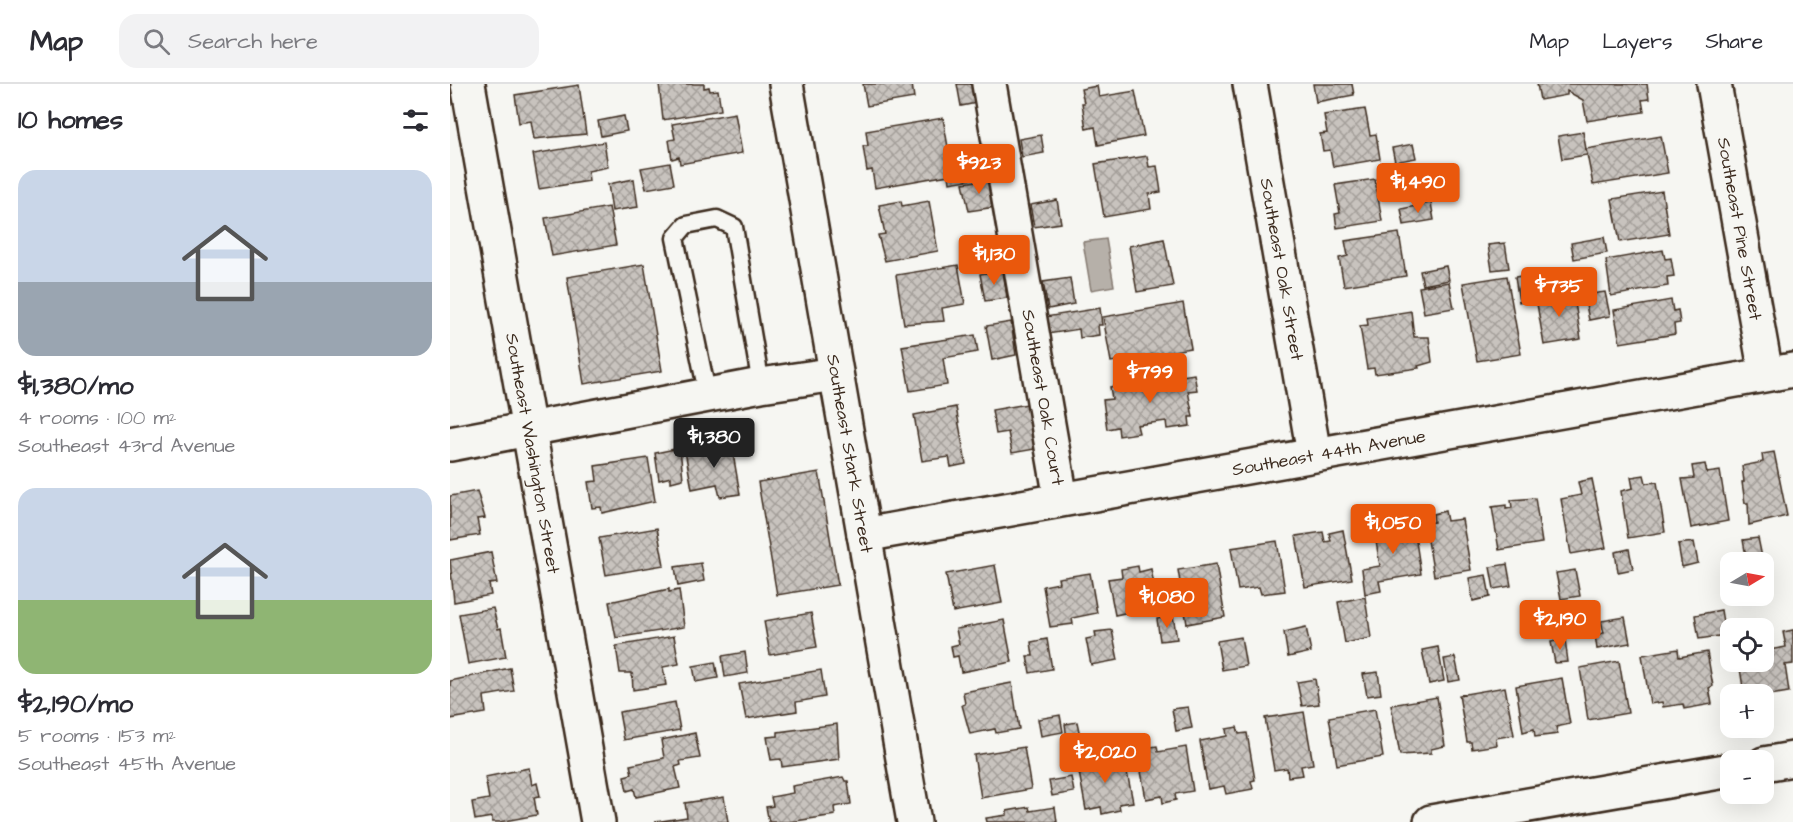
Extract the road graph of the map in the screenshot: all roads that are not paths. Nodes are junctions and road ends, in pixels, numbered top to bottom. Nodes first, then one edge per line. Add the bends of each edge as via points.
1 (468, 84) edge
2 (786, 84) edge
3 (989, 84) edge
4 (1250, 84) edge
5 (1714, 84) edge
6 (1779, 372) edge
7 (836, 374) junction
8 (761, 385) junction
9 (708, 397) junction
10 (529, 429) junction
11 (450, 444) edge
12 (1314, 454) junction
13 (1060, 499) junction
14 (864, 535) junction
15 (1793, 759) edge
16 (1774, 762) edge
17 (1720, 772) edge
18 (598, 822) edge
19 (914, 822) edge
20 (1431, 822) edge

1 - 10 street, Southeast Washington Street
2 - 7 street, Southeast Stark Street
3 - 13 street, Southeast Oak Court
4 - 12 street, Southeast Oak Street
5 - 6 street, Southeast Pine Street
6 - 12 street, Southeast 44th Avenue
7 - 8 street
7 - 14 street, Southeast Stark Street
8 - 9 street
8 - 9 lane via 734,227 717,219 686,225 675,238
9 - 10 street
10 - 11 street
10 - 18 street, Southeast Washington Street
12 - 13 street, Southeast 44th Avenue
13 - 14 street, Southeast 44th Avenue
14 - 19 street, Southeast Stark Street
15 - 16 street
17 - 20 street

